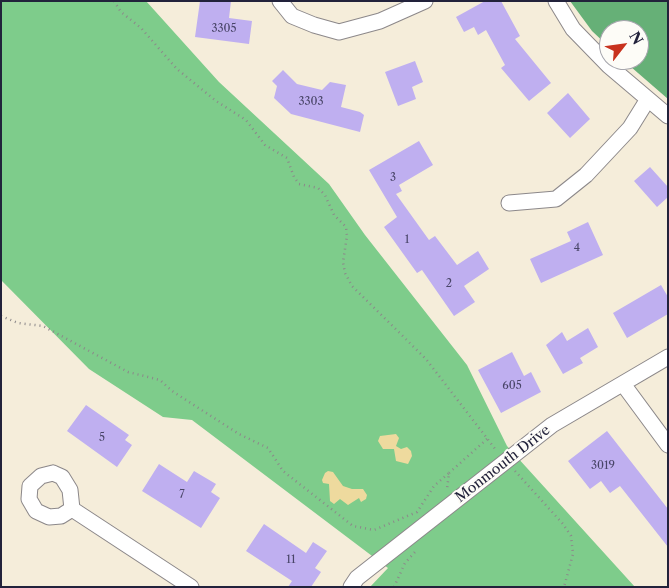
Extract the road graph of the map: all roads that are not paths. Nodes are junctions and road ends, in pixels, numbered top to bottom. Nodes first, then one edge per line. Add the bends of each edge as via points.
1 (280, 1) edge
2 (425, 1) edge
3 (556, 1) edge
4 (648, 99) junction
5 (668, 116) edge
6 (509, 203) dead end
7 (668, 357) edge
8 (623, 384) junction
9 (668, 445) edge
10 (72, 509) dead end
11 (191, 587) edge
12 (351, 587) edge

1 - 2 street via 292,16 339,32 380,21
3 - 4 street via 573,29
4 - 5 street
4 - 6 street via 630,128 586,175 556,200
7 - 8 street, Monmouth Drive
8 - 9 street
8 - 12 street, Monmouth Drive via 552,425 357,578
10 - 11 street

